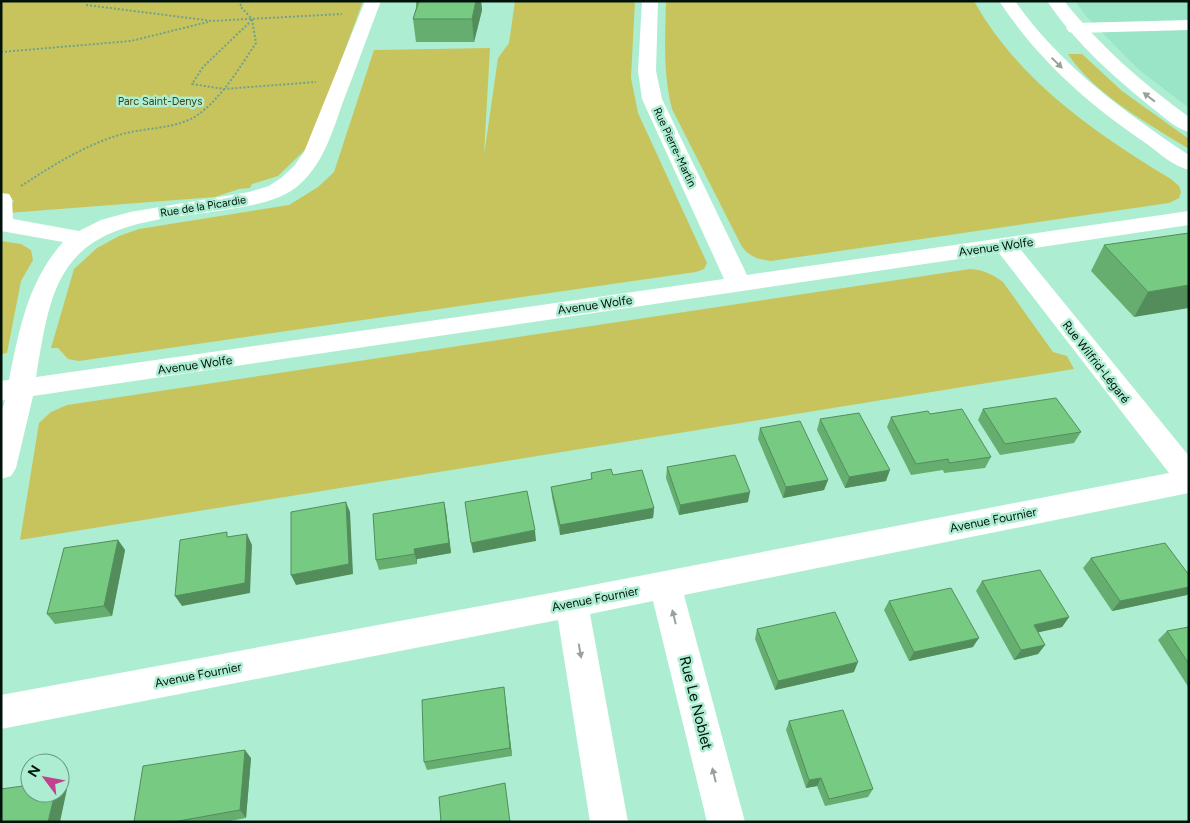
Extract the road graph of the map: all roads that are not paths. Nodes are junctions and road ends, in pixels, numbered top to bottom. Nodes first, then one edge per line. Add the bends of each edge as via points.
1 (650, 1) edge
2 (1007, 1) edge
3 (1055, 1) edge
4 (371, 7) edge
5 (1189, 25) edge
6 (1024, 27) junction
7 (1061, 28) junction
8 (1189, 126) edge
9 (1189, 164) edge
10 (2, 199) edge
11 (1189, 218) edge
12 (82, 238) junction
13 (1005, 246) junction
14 (739, 284) junction
15 (11, 389) edge
16 (1, 468) edge
17 (1189, 477) edge
18 (1189, 481) edge
19 (665, 585) junction
20 (572, 603) junction
21 (1, 712) edge
22 (609, 822) edge
23 (726, 822) edge

1 - 14 street, Rue Pierre-Martin via 647,71 652,99
2 - 6 street
3 - 7 street
4 - 12 street, Rue de la Picardie via 314,152 302,171 284,186 254,198 122,221
5 - 7 street
6 - 7 street
6 -> 9 street via 1094,99
8 -> 7 street
10 - 12 street via 2,224
11 - 13 street, Avenue Wolfe
12 - 15 street, Rue de la Picardie via 60,259 46,284 27,353
13 - 14 street, Avenue Wolfe
13 - 17 street, Rue Wilfrid-Légaré
14 - 15 street, Avenue Wolfe
15 - 16 street, Rue de la Picardie
18 - 19 street, Avenue Fournier
19 - 20 street, Avenue Fournier
23 -> 19 street, Rue Le Noblet
20 - 21 street, Avenue Fournier
20 -> 22 street

